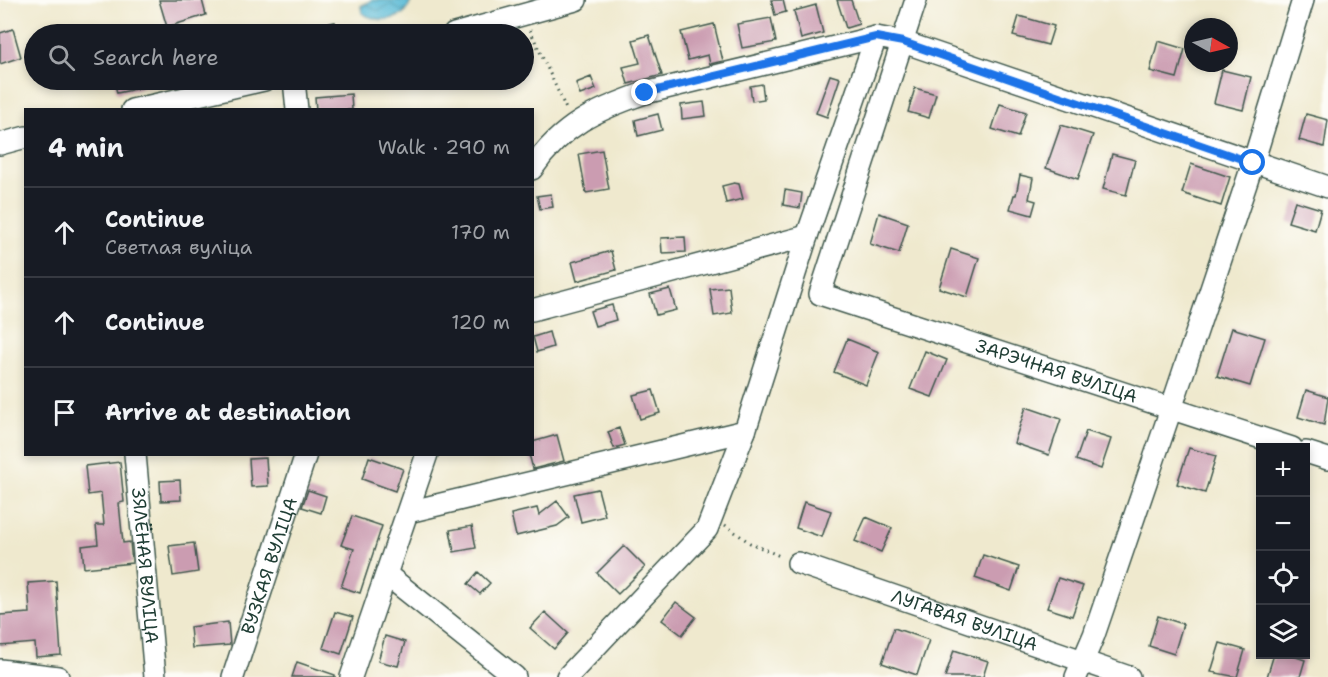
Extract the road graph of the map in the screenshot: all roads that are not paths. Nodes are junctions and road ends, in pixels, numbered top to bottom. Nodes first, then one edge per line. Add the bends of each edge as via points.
1 (576, 0) edge
2 (916, 0) edge
3 (1303, 0) edge
4 (490, 24) edge
5 (876, 37) junction
6 (903, 42) junction
7 (220, 90) edge
8 (295, 90) edge
9 (141, 108) edge
10 (297, 108) edge
11 (24, 138) edge
12 (0, 144) edge
13 (1253, 163) junction
14 (534, 166) edge
15 (1328, 187) edge
16 (807, 237) junction
17 (534, 309) edge
18 (1171, 409) junction
19 (745, 431) junction
20 (1279, 443) edge
21 (1310, 454) edge
22 (135, 456) edge
23 (305, 456) edge
24 (426, 456) edge
25 (1328, 459) edge
26 (408, 512) junction
27 (798, 563) road end
28 (387, 574) junction
29 (1079, 669) edge
30 (0, 670) edge
31 (58, 677) edge
32 (155, 677) edge
33 (233, 677) edge
34 (351, 677) edge
35 (515, 677) edge
36 (567, 677) edge
37 (1129, 677) edge

1 - 4 street
2 - 6 street
3 - 13 street
5 - 6 street
5 - 14 street via 609,105 574,124 546,148
5 - 16 street
6 - 13 street
6 - 18 street, ЗАРЭЧНАЯ ВУЛІЦА via 820,294
7 - 9 street
8 - 10 street
11 - 12 street
13 - 15 street
13 - 18 street
16 - 17 street
16 - 19 street
18 - 20 street, ЗАРЭЧНАЯ ВУЛІЦА
18 - 29 street
19 - 26 street
19 - 36 street via 707,529
21 - 25 street
22 - 32 street, ЗЯЛЁНАЯ ВУЛІЦА
23 - 33 street, ВУЗКАЯ ВУЛІЦА
24 - 26 street
26 - 28 street
27 - 29 street, ЛУГАВАЯ ВУЛІЦА
28 - 34 street
28 - 35 street
29 - 37 street, ЛУГАВАЯ ВУЛІЦА
30 - 31 street

